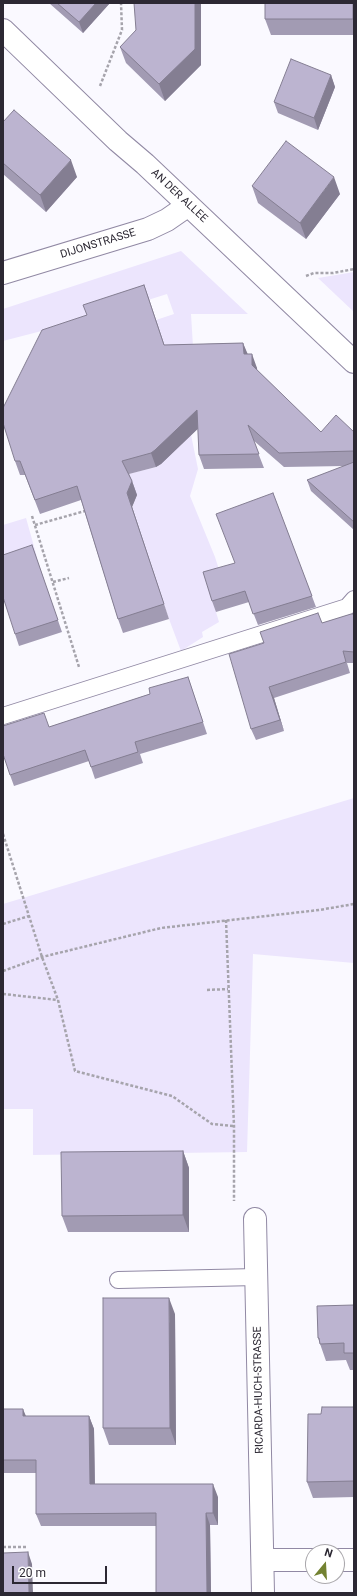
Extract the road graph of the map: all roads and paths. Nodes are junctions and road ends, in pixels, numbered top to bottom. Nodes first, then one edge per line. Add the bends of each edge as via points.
1 (121, 3) edge
2 (3, 30) edge
3 (99, 88) dead end
4 (187, 204) junction
5 (354, 268) edge
6 (3, 273) edge
7 (306, 276) dead end
8 (354, 362) edge
9 (85, 512) edge
10 (32, 516) dead end
11 (35, 525) junction
12 (69, 578) dead end
13 (53, 582) junction
14 (354, 599) edge
15 (80, 668) dead end
16 (4, 715) edge
17 (3, 834) edge
18 (354, 904) edge
19 (29, 916) junction
20 (226, 920) junction
21 (3, 924) edge
22 (42, 957) junction
23 (3, 971) edge
24 (228, 989) junction
25 (207, 990) dead end
26 (3, 994) edge
27 (58, 1000) junction
28 (234, 1126) junction
29 (256, 1219) joint
30 (257, 1277) junction
31 (118, 1280) dead end
32 (3, 1547) edge
33 (28, 1547) dead end
34 (263, 1560) junction
35 (305, 1560) edge
36 (263, 1593) edge

1 - 3 path via 122,30
2 - 4 street, AN DER ALLEE
4 - 6 street, DIJONSTRASSE via 167,220 148,228
4 - 8 street, AN DER ALLEE
5 - 7 path
9 - 11 path
10 - 11 path
11 - 13 path
12 - 13 path
13 - 15 path
14 - 16 lane via 347,607
17 - 19 path
18 - 20 path
19 - 21 path
19 - 22 path
20 - 22 path via 161,928
20 - 24 path
22 - 23 path
22 - 27 path
24 - 25 path
24 - 28 path
26 - 27 path
27 - 28 path via 74,1071 172,1096 212,1124
28 - 29 path via 233,1200
29 - 30 street, RICARDA-HUCH-STRASSE
30 - 31 lane
30 - 34 street, RICARDA-HUCH-STRASSE
32 - 33 path
34 - 35 street
34 - 36 street, RICARDA-HUCH-STRASSE

